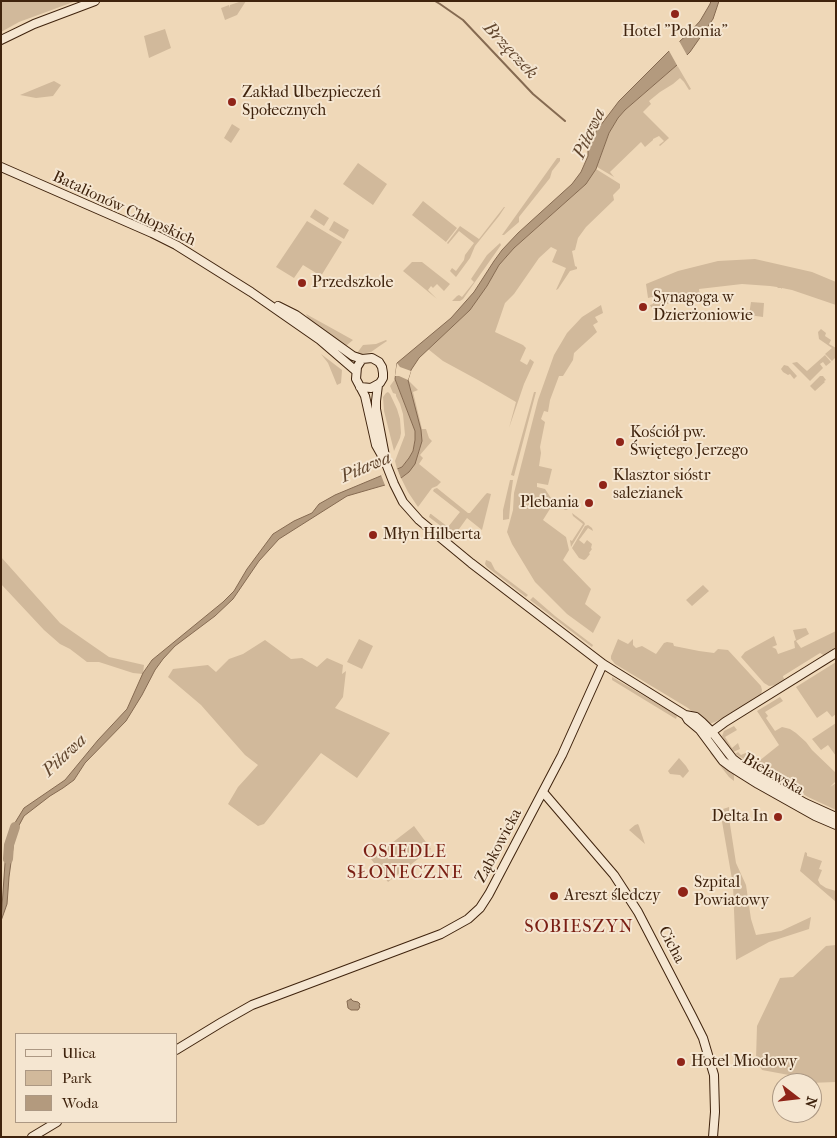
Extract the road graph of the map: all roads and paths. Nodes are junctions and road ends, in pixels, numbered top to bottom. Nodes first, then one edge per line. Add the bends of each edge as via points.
1 (95, 1) edge
2 (1, 40) edge
3 (1, 167) edge
4 (258, 297) junction
5 (362, 358) junction
6 (356, 371) junction
7 (378, 385) junction
8 (360, 387) junction
9 (385, 461) junction
10 (836, 653) edge
11 (603, 664) junction
12 (708, 734) junction
13 (543, 792) junction
14 (790, 798) junction
15 (836, 816) edge
16 (836, 825) edge
17 (178, 1049) edge
18 (54, 1123) edge
19 (32, 1137) edge
20 (713, 1137) edge

1 - 2 main road
3 - 4 main road, Batalionów Chłopskich via 176,245
4 - 5 main road, Batalionów Chłopskich via 296,314 353,356
4 - 6 main road, Batalionów Chłopskich via 320,340
5 - 6 main road
5 - 7 main road via 372,358 381,364 383,376
6 - 8 main road
7 - 8 main road
7 - 9 main road via 376,408
8 - 9 main road via 376,445
9 - 11 main road via 403,502 419,520
10 - 12 main road
11 - 12 main road, Bielawska via 685,715
11 - 13 main road, Ząbkowicka
12 - 14 main road, Bielawska via 733,759
13 - 17 main road, Ząbkowicka via 489,894 468,919 441,934 252,1005
13 - 20 main road, Cicha via 614,875 638,912 703,1038 714,1075
14 - 15 main road, Bielawska
14 - 16 main road, Bielawska via 815,816
18 - 19 main road

